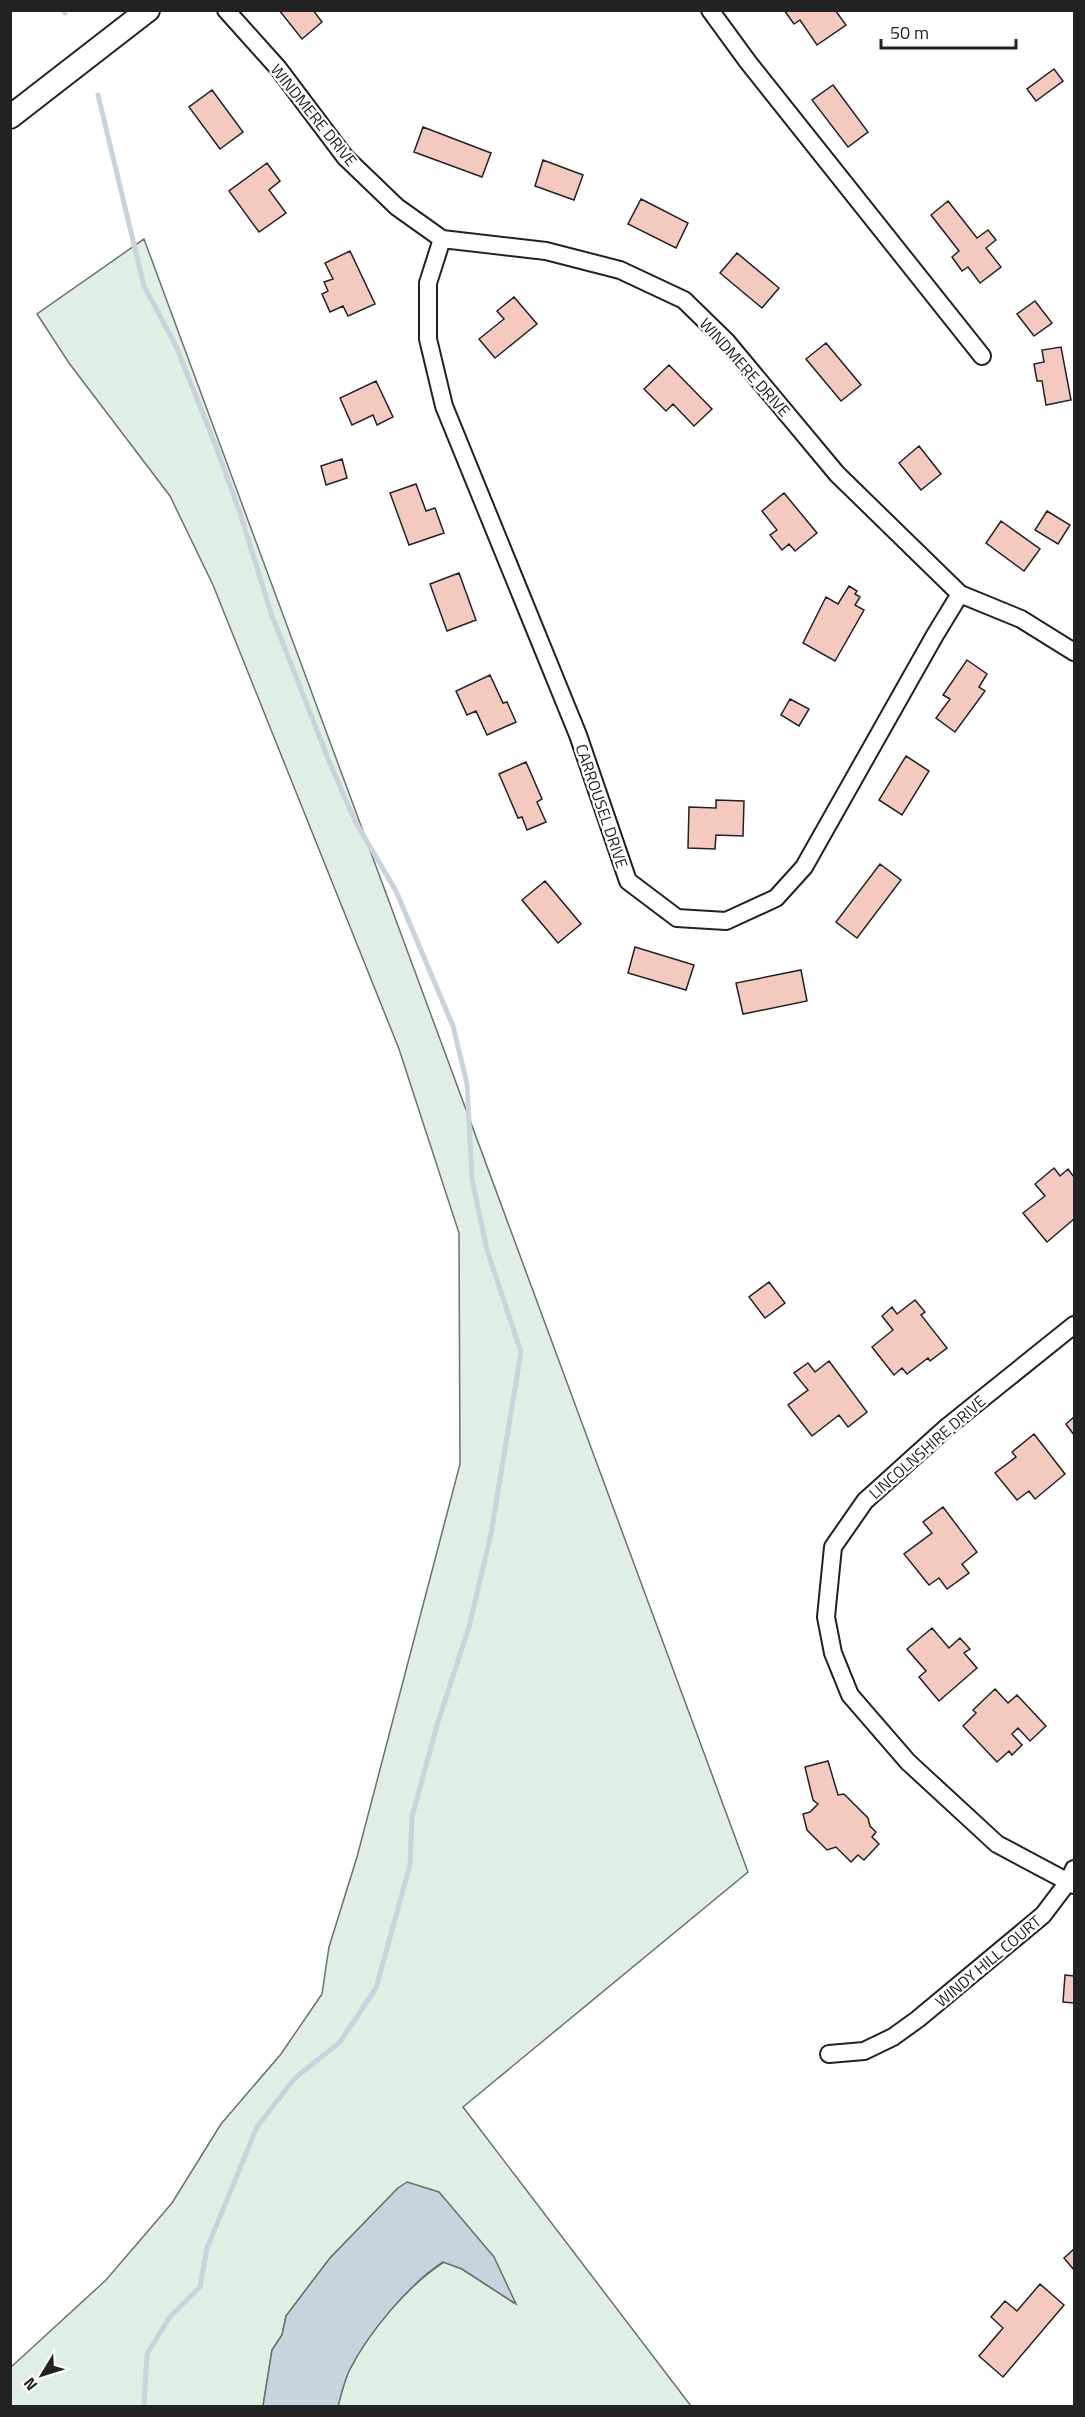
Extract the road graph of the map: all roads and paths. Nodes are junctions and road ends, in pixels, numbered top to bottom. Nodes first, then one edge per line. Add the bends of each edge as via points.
1 (148, 10) edge
2 (226, 10) edge
3 (710, 10) edge
4 (10, 117) edge
5 (442, 239) junction
6 (982, 356) dead end
7 (960, 594) junction
8 (1074, 652) edge
9 (1074, 1325) edge
10 (1072, 1879) edge
11 (829, 2054) dead end

1 - 4 main road
2 - 5 street, WINDMERE DRIVE via 278,68 345,157 397,207
3 - 6 street
5 - 7 street, WINDMERE DRIVE via 546,250 620,270 684,300 727,342 837,474
5 - 7 street, CARROUSEL DRIVE via 428,283 428,339 444,406 578,735 628,881 677,918 726,921 776,898 804,867
7 - 8 street, WINDMERE DRIVE via 1021,619
9 - 10 street, LINCOLNSHIRE DRIVE via 947,1427 865,1501 833,1547 826,1617 833,1653 850,1695 908,1762 997,1844
10 - 11 street, WINDY HILL COURT via 1043,1915 918,2019 893,2037 864,2050

